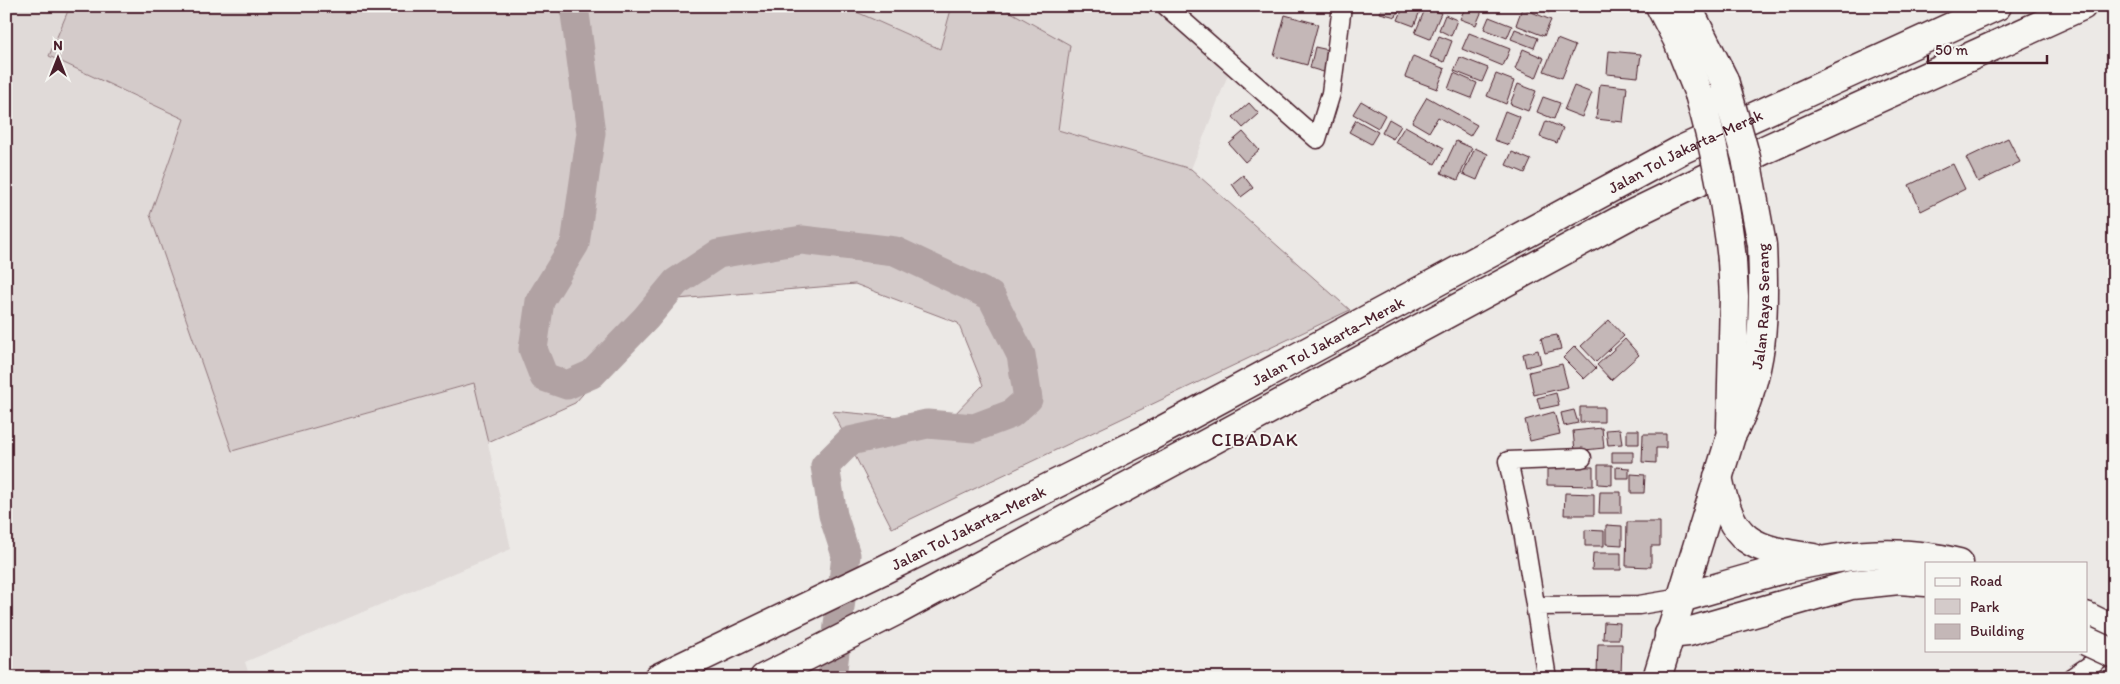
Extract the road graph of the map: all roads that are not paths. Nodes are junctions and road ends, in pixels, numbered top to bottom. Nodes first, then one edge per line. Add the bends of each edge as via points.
1 (1166, 6) edge
2 (1342, 6) edge
3 (1660, 6) edge
4 (1687, 6) edge
5 (1997, 6) edge
6 (2082, 6) edge
7 (1731, 436) junction
8 (1582, 458) dead end
9 (1718, 477) junction
10 (1820, 559) junction
11 (1955, 562) edge
12 (1925, 582) edge
13 (1681, 598) junction
14 (1536, 606) junction
15 (2095, 627) edge
16 (1669, 634) junction
17 (2114, 649) edge
18 (2114, 654) edge
19 (658, 678) edge
20 (764, 678) edge
21 (1547, 678) edge
22 (1657, 678) edge
23 (2071, 678) edge

1 - 2 street via 1317,139 1331,93
3 - 7 highway, Jalan Raya Serang, bridge via 1699,94 1726,208 1732,260
4 - 7 highway, Jalan Raya Serang, bridge via 1724,80 1746,158 1762,245 1762,335 1755,382
5 - 19 highway, Jalan Tol Jakarta–Merak via 1681,150 1146,439
6 - 20 highway, Jalan Tol Jakarta–Merak via 1764,150 1628,216 896,611
7 - 9 highway, Jalan Raya Serang
8 - 14 street via 1508,461
9 - 10 highway via 1724,506 1745,539 1762,548
9 - 13 highway, Jalan Raya Serang
10 - 11 highway via 1872,553 1930,555
10 - 13 highway
12 - 16 highway via 1899,580 1852,585 1688,632
13 - 14 street via 1623,606
13 - 16 highway, Jalan Raya Serang
14 - 21 street
15 - 18 highway, bridge
16 - 22 highway, Jalan Raya Serang
17 - 23 street

